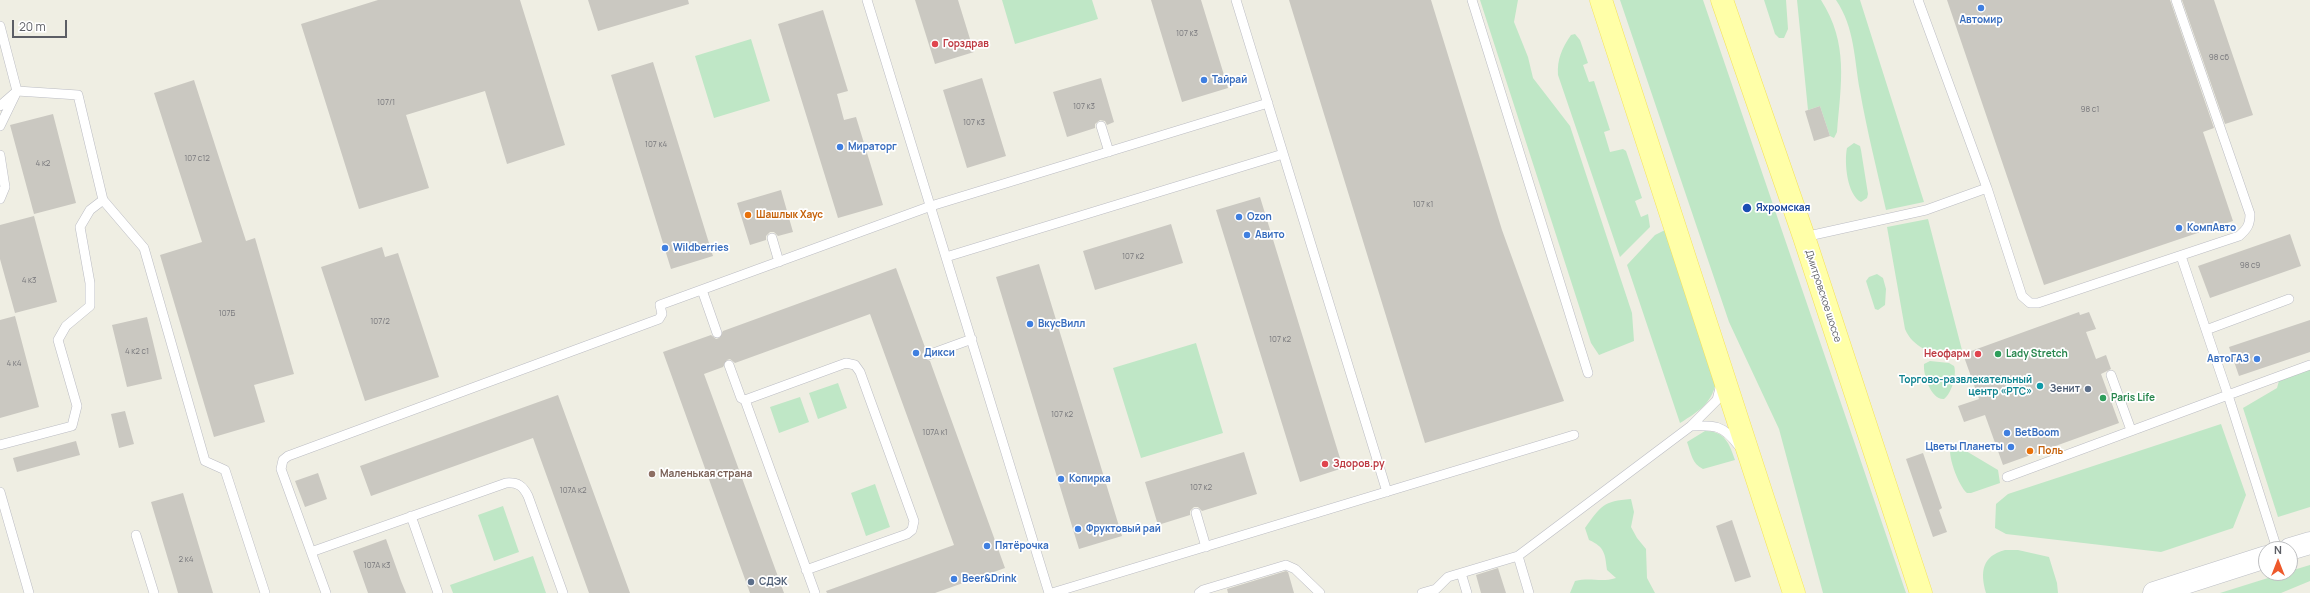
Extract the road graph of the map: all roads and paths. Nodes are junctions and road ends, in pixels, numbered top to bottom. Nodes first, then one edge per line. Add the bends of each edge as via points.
1 (867, 0) edge
2 (1236, 0) edge
3 (1472, 0) edge
4 (1601, 0) edge
5 (1722, 0) edge
6 (1918, 0) edge
7 (2176, 0) edge
8 (0, 26) edge
9 (17, 91) junction
10 (1268, 103) junction
11 (0, 106) edge
12 (0, 126) edge
13 (1101, 126) dead end
14 (1109, 152) junction
15 (1283, 154) junction
16 (0, 155) edge
17 (1987, 188) junction
18 (0, 199) edge
19 (103, 200) junction
20 (931, 206) junction
21 (1804, 237) junction
22 (772, 238) dead end
23 (2181, 256) junction
24 (946, 257) junction
25 (779, 262) junction
26 (702, 290) junction
27 (2290, 299) dead end
28 (2206, 330) junction
29 (717, 333) dead end
30 (972, 339) junction
31 (928, 355) dead end
32 (1720, 361) junction
33 (729, 365) dead end
34 (2310, 365) edge
35 (1588, 373) dead end
36 (2111, 375) dead end
37 (2228, 395) junction
38 (745, 400) junction
39 (1691, 426) junction
40 (2131, 430) junction
41 (1574, 435) dead end
42 (0, 445) edge
43 (1752, 462) junction
44 (2007, 477) dead end
45 (0, 492) edge
46 (1387, 492) junction
47 (1196, 513) dead end
48 (411, 516) junction
49 (136, 535) dead end
50 (2274, 541) edge
51 (2310, 543) edge
52 (1206, 547) junction
53 (2298, 547) edge
54 (311, 552) junction
55 (1518, 556) junction
56 (2258, 560) edge
57 (806, 570) junction
58 (1461, 573) junction
59 (29, 593) edge
60 (154, 593) edge
61 (265, 593) edge
62 (326, 593) edge
63 (438, 593) edge
64 (563, 593) edge
65 (815, 593) edge
66 (1050, 593) edge
67 (1199, 593) edge
68 (1320, 593) edge
69 (1422, 593) edge
70 (1467, 593) edge
71 (1529, 593) edge
72 (1794, 593) edge
73 (1920, 593) edge
74 (2154, 593) edge

1 - 20 lane
2 - 10 lane
3 - 35 lane
4 - 32 main road
5 - 21 main road, Дмитровское шоссе
6 - 17 lane
7 - 23 lane via 2250,214 2250,223 2239,236
8 - 9 lane
9 - 11 lane
9 - 12 lane
9 - 19 lane via 78,95
10 - 14 lane
10 - 15 lane
13 - 14 lane
14 - 20 lane
15 - 24 lane
15 - 46 lane
16 - 18 lane via 5,187
17 - 21 lane via 1926,210
17 - 23 lane via 2022,296 2030,303 2056,299
19 - 42 lane via 90,210 80,227 90,283 90,306 66,326 58,340 77,406 72,426
19 - 61 lane via 144,248 205,461 226,470
20 - 24 lane
20 - 25 lane
21 - 73 main road, Дмитровское шоссе
22 - 25 lane
23 - 28 lane
24 - 30 lane
25 - 26 lane
26 - 29 lane
26 - 54 lane via 660,305 662,314 659,319 288,456 283,460 281,469
27 - 28 lane
28 - 37 lane
30 - 31 lane
30 - 66 lane
32 - 39 lane via 1721,390 1717,400
32 - 43 main road
33 - 38 lane via 741,398
34 - 37 lane
36 - 40 lane
37 - 40 lane
37 - 50 lane
38 - 57 lane
38 - 57 lane via 846,363 854,365 860,372 914,521 908,534
39 - 43 lane via 1725,430
39 - 55 lane
40 - 44 lane
41 - 46 lane
43 - 72 main road
45 - 59 lane
46 - 52 lane
47 - 52 lane
48 - 54 lane
48 - 63 lane
48 - 64 lane via 506,483 520,484 528,496
49 - 60 lane
51 - 53 main road
52 - 66 lane
54 - 62 lane
55 - 58 lane
55 - 71 lane
56 - 74 main road
57 - 65 lane
58 - 69 lane via 1448,577 1436,589
58 - 70 lane
67 - 68 lane via 1286,565 1295,569

